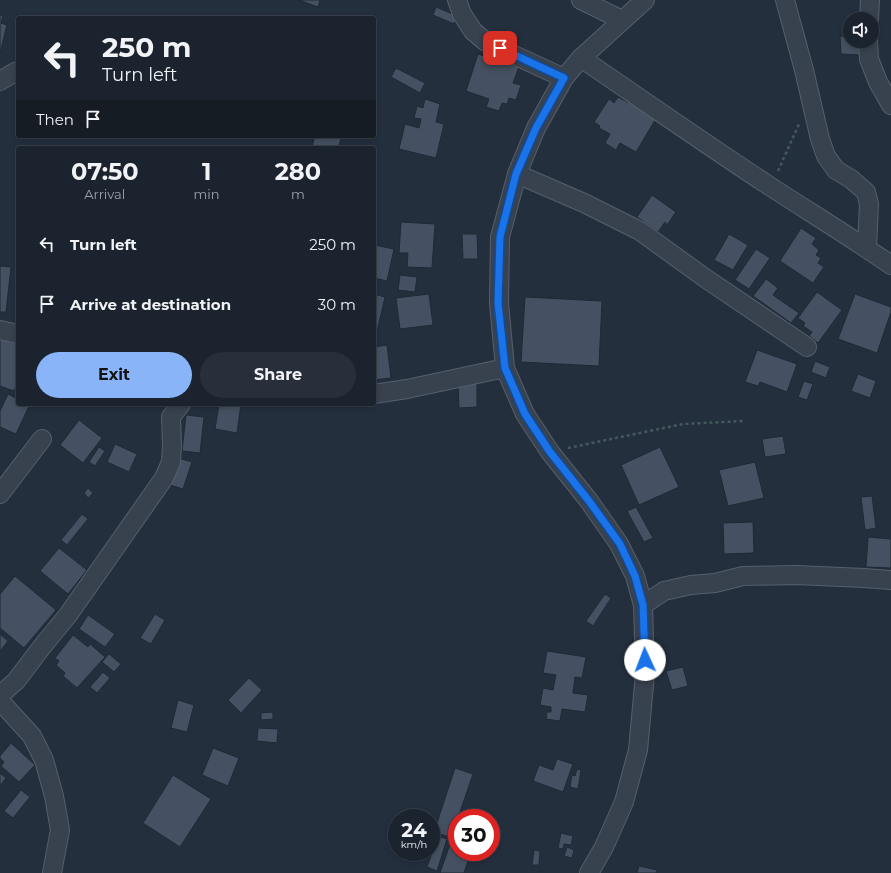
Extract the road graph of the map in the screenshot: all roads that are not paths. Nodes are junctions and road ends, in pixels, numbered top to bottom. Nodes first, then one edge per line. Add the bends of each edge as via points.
1 (457, 0) edge
2 (581, 0) edge
3 (645, 0) edge
4 (785, 0) edge
5 (870, 0) edge
6 (869, 12) edge
7 (622, 20) junction
8 (868, 48) edge
9 (580, 58) junction
10 (564, 78) junction
11 (891, 105) edge
12 (516, 174) junction
13 (867, 248) junction
14 (891, 265) edge
15 (0, 330) edge
16 (16, 334) edge
17 (807, 347) dead end
18 (505, 368) junction
19 (376, 394) edge
20 (179, 406) edge
21 (42, 439) dead end
22 (0, 494) edge
23 (891, 580) edge
24 (643, 605) junction
25 (0, 695) edge
26 (0, 701) edge
27 (52, 873) edge
28 (589, 873) edge

1 - 10 street via 473,31 486,42
2 - 7 street
3 - 7 street
4 - 13 street via 826,156 836,170 866,192 869,204
5 - 6 street
7 - 9 street
8 - 11 street via 869,59 878,82
9 - 10 street
9 - 13 street
10 - 12 street via 536,128
12 - 17 street via 584,203 640,231
12 - 18 street via 500,237 498,303
13 - 14 street
15 - 16 street
18 - 19 street
18 - 24 street via 525,414 550,452 620,544 635,576
20 - 25 street via 171,417 171,462 164,478 68,615 16,682
21 - 22 street
23 - 24 street via 796,575 743,576 664,591
24 - 28 street via 645,674 638,750 624,802
26 - 27 street via 32,736 44,760 60,830

